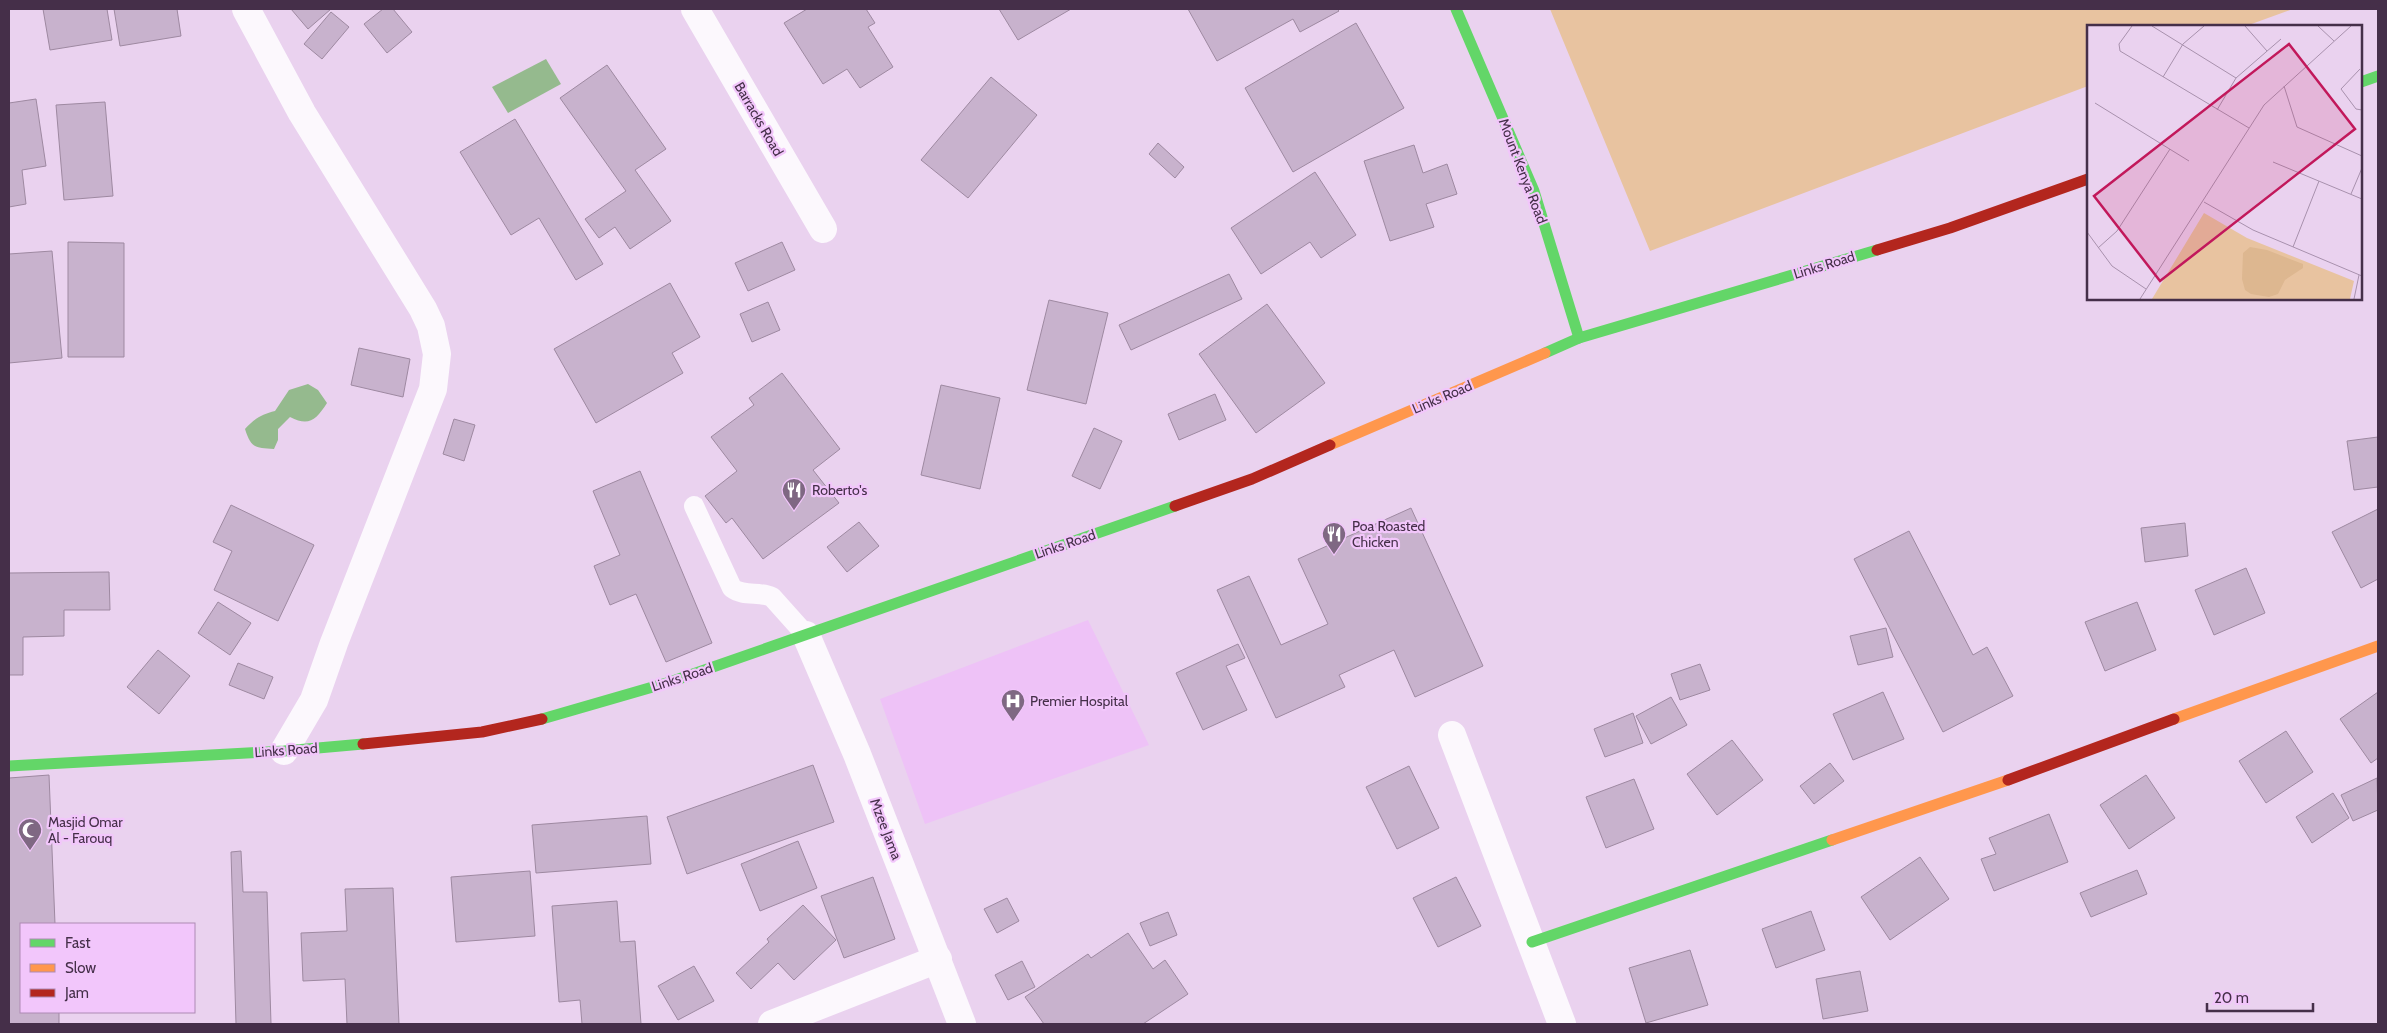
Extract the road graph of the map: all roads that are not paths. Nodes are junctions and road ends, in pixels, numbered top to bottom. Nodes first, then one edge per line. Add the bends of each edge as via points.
1 (246, 9) edge
2 (696, 9) edge
3 (1456, 9) edge
4 (2378, 76) edge
5 (2362, 82) edge
6 (2087, 179) edge
7 (823, 229) dead end
8 (1578, 338) junction
9 (694, 506) dead end
10 (806, 635) junction
11 (2378, 646) edge
12 (1452, 735) dead end
13 (284, 751) junction
14 (9, 766) edge
15 (1532, 942) junction
16 (938, 959) junction
17 (772, 1024) edge
18 (962, 1024) edge
19 (1562, 1024) edge

1 - 13 street via 302,113 423,309 431,326 437,354 434,389 417,436 314,700
2 - 7 street, Barracks Road
3 - 8 main road, Mount Kenya Road via 1534,191
4 - 5 main road
6 - 8 main road, Links Road via 1950,228
8 - 10 main road, Links Road via 1252,479
9 - 10 lane via 732,588 741,593 772,596
10 - 13 main road, Links Road via 670,682 550,717 482,732
10 - 16 street, Mzee Jama
11 - 15 main road via 2321,664 2040,769
12 - 15 street
13 - 14 main road, Links Road
15 - 19 street
16 - 17 street
16 - 18 street, Mzee Jama

